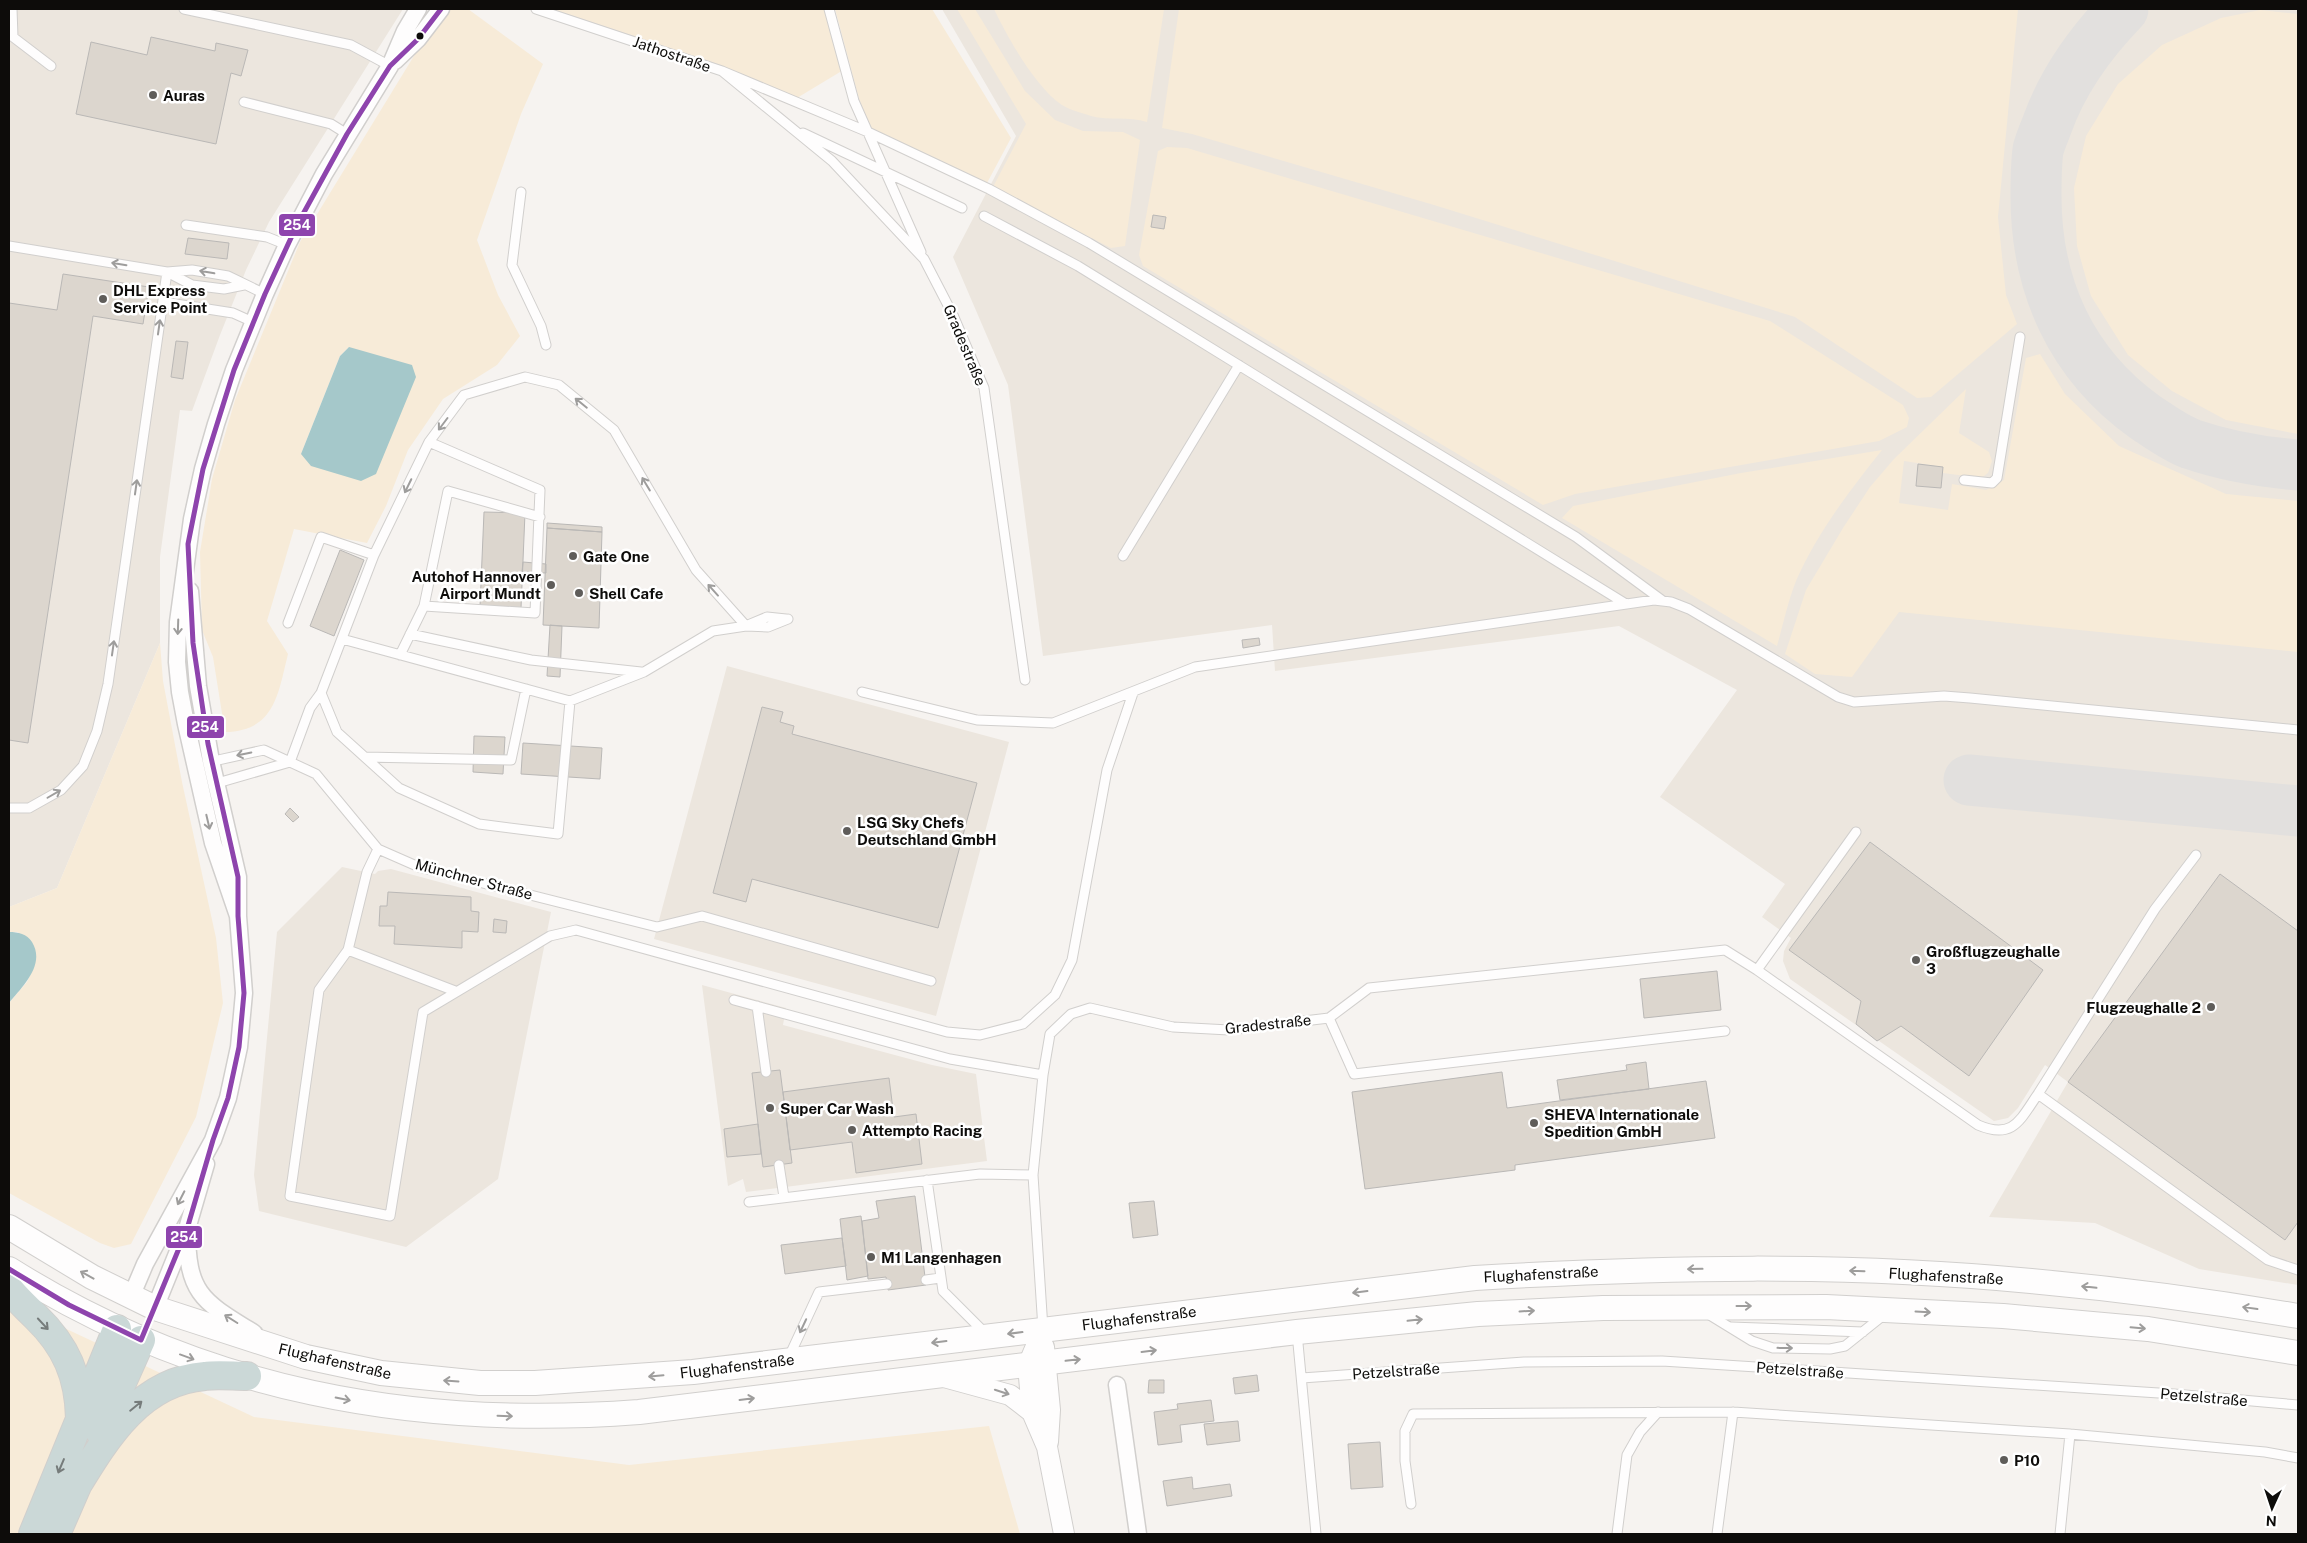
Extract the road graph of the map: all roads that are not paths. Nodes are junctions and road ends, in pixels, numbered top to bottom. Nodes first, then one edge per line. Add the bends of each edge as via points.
1 (12, 9) edge
2 (184, 9) edge
3 (418, 9) edge
4 (441, 9) edge
5 (536, 9) edge
6 (829, 9) edge
7 (51, 66) dead end
8 (390, 66) junction
9 (722, 71) junction
10 (244, 102) dead end
11 (792, 128) junction
12 (868, 132) junction
13 (347, 134) junction
14 (884, 171) junction
15 (521, 192) dead end
16 (962, 208) dead end
17 (984, 216) dead end
18 (186, 225) dead end
19 (287, 245) junction
20 (9, 246) edge
21 (924, 259) junction
22 (167, 272) junction
23 (244, 286) junction
24 (265, 294) junction
25 (163, 302) junction
26 (253, 322) junction
27 (2020, 337) dead end
28 (546, 345) dead end
29 (1239, 365) junction
30 (429, 442) junction
31 (1964, 480) dead end
32 (540, 517) junction
33 (188, 544) junction
34 (374, 555) junction
35 (1123, 556) dead end
36 (1663, 601) junction
37 (1626, 604) junction
38 (424, 606) junction
39 (288, 623) dead end
40 (410, 634) junction
41 (342, 639) junction
42 (400, 655) junction
43 (644, 672) junction
44 (1025, 680) dead end
45 (526, 689) junction
46 (862, 692) dead end
47 (321, 693) junction
48 (1133, 693) junction
49 (570, 701) junction
50 (2298, 730) edge
51 (365, 757) junction
52 (212, 761) junction
53 (290, 762) junction
54 (194, 764) junction
55 (217, 783) junction
56 (200, 788) junction
57 (9, 808) edge
58 (1856, 832) dead end
59 (378, 849) junction
60 (2196, 855) dead end
61 (238, 916) junction
62 (348, 950) junction
63 (1757, 970) junction
64 (931, 981) dead end
65 (455, 991) junction
66 (734, 1000) dead end
67 (757, 1006) junction
68 (1329, 1018) junction
69 (1725, 1031) dead end
70 (766, 1072) dead end
71 (1043, 1075) junction
72 (2038, 1094) junction
73 (213, 1140) junction
74 (779, 1165) dead end
75 (1033, 1175) junction
76 (927, 1180) junction
77 (784, 1197) junction
78 (749, 1202) dead end
79 (9, 1227) edge
80 (187, 1229) junction
81 (9, 1269) edge
82 (2298, 1270) edge
83 (940, 1278) junction
84 (926, 1280) dead end
85 (887, 1284) dead end
86 (9, 1289) edge
87 (131, 1297) junction
88 (1695, 1306) junction
89 (155, 1308) junction
90 (1890, 1310) junction
91 (2298, 1316) edge
92 (1731, 1327) junction
93 (1042, 1330) junction
94 (1297, 1332) junction
95 (1863, 1332) junction
96 (129, 1334) junction
97 (988, 1336) junction
98 (2298, 1353) edge
99 (306, 1357) junction
100 (788, 1360) junction
101 (1037, 1364) junction
102 (247, 1376) junction
103 (938, 1376) junction
104 (1302, 1378) junction
105 (1117, 1385) dead end
106 (2298, 1405) edge
107 (1032, 1412) junction
108 (1658, 1412) junction
109 (1733, 1412) junction
110 (80, 1421) junction
111 (2070, 1434) junction
112 (1048, 1447) junction
113 (2298, 1458) edge
114 (76, 1488) junction
115 (1411, 1504) dead end
116 (32, 1534) edge
117 (56, 1534) edge
118 (1064, 1534) edge
119 (1138, 1534) edge
120 (1316, 1534) edge
121 (1617, 1534) edge
122 (1717, 1534) edge
123 (2060, 1534) edge

1 - 7 lane via 13,37
2 - 8 lane via 351,45
3 - 8 street
4 - 8 street via 418,39
5 - 9 lane, Jathostraße
6 - 12 lane via 854,101
8 - 13 street
9 - 11 lane, Jathostraße
9 - 12 lane
10 - 13 lane via 331,124
11 - 14 lane
11 - 21 lane, Gradestraße via 832,161
12 - 14 lane
12 - 36 lane via 988,189 1089,243 1576,537
13 - 19 street
14 - 16 lane
14 - 21 lane
15 - 28 lane via 512,265 541,326
17 - 29 lane via 1078,266
18 - 19 lane via 267,237
19 - 24 street
22 -> 20 lane
21 - 44 lane, Gradestraße via 953,315 984,388
22 - 23 lane via 192,285
23 -> 22 lane via 228,276 192,270
22 - 25 lane
23 - 24 lane
24 - 26 street
25 - 26 lane via 233,313
57 -> 25 lane via 29,808 61,790 83,766 97,731 108,684
26 - 33 street via 234,370 206,460
27 - 31 lane via 1997,478 1992,483
29 - 35 lane
29 - 37 lane
30 - 32 lane via 540,490
30 -> 34 lane
43 -> 30 lane via 713,631 746,626 696,570 614,430 559,386 525,377 464,395
32 - 38 lane via 535,613
32 - 38 lane via 448,491
33 - 52 street via 194,656
33 -> 54 street via 178,622 177,662
34 - 39 lane via 321,538
34 - 41 lane
36 - 37 lane
36 - 50 lane via 1689,608 1838,697 1854,702 1953,697
37 - 48 lane via 1195,667
38 - 40 lane
40 - 42 lane
40 - 43 lane via 531,660
41 - 42 lane
41 - 47 lane
42 - 45 lane
43 - 49 lane
45 - 49 lane
45 - 51 lane via 511,760
46 - 48 lane via 978,720 1054,723
47 - 51 lane via 337,732
47 - 53 lane via 310,708
48 - 65 lane via 1107,770 1072,960 1055,995 1023,1024 980,1035 947,1032 576,930 550,936
49 - 51 lane via 558,834 480,824 399,788
53 -> 52 lane, Münchner Straße via 264,750
52 - 54 lane, Münchner Straße
52 - 55 street
53 - 55 lane
53 - 59 lane, Münchner Straße via 316,774
54 - 56 street
55 - 56 lane
55 - 61 street via 238,877
56 -> 61 street via 213,843
58 - 63 lane
59 - 62 lane via 367,872
59 - 64 lane, Münchner Straße via 419,866 657,926 702,916
60 - 72 lane via 2155,909
61 - 73 street via 244,993 239,1048 228,1098
62 - 65 lane
62 - 65 lane via 320,990 290,1196 390,1216 423,1012
63 - 68 lane via 1725,950 1369,988
63 - 72 lane via 1978,1126 1992,1131 2010,1129 2020,1121
66 - 67 lane
67 - 70 lane
67 - 71 lane via 950,1059
68 - 69 lane, Gradestraße via 1354,1074
68 - 71 lane, Gradestraße via 1229,1030 1174,1027 1090,1008 1071,1014 1050,1034
71 - 75 lane, Gradestraße
72 - 82 lane via 2268,1260
73 - 80 street
73 -> 87 street via 145,1264
74 - 77 lane
75 - 76 lane via 980,1174
75 - 93 lane, Gradestraße
76 - 77 lane
76 - 83 lane
77 - 78 lane
87 -> 79 main road, Flughafenstraße
80 - 89 street
99 -> 80 street via 259,1336 204,1299 187,1255
81 - 96 main road via 69,1305
83 - 84 lane
83 - 97 lane via 943,1291
85 -> 100 lane via 819,1292
86 -> 110 highway via 56,1338 67,1357 80,1401
87 - 89 main road, Flughafenstraße
87 - 96 main road
88 -> 90 main road
88 - 92 lane
94 -> 88 main road via 1478,1314
89 - 96 main road
89 - 99 main road, Flughafenstraße
90 - 95 lane
90 -> 98 main road via 2148,1329
91 -> 93 main road, Flughafenstraße via 2029,1281 1809,1269 1700,1268 1475,1278
92 - 95 lane
92 -> 95 lane via 1752,1341 1774,1348 1830,1349 1845,1346
93 -> 97 main road, Flughafenstraße
93 - 101 street
101 -> 94 main road
94 - 104 lane
96 -> 102 main road
96 - 110 highway
96 - 114 highway
97 -> 100 main road, Flughafenstraße
100 -> 99 main road, Flughafenstraße via 639,1377 489,1383 381,1373
101 - 103 main road
101 - 107 street
101 - 112 street via 1050,1410
102 -> 103 main road via 375,1406 531,1417 639,1412
114 -> 102 highway via 102,1444 130,1410 154,1393 204,1376
103 -> 107 street via 1010,1395
104 - 106 lane, Petzelstraße via 1524,1362 1662,1362 2174,1394
104 - 120 lane
105 - 119 street
107 - 112 street
108 - 109 lane
108 - 115 lane via 1413,1414 1405,1431
108 - 121 lane via 1640,1432 1627,1455
109 - 111 lane
109 - 122 lane
110 -> 116 highway
111 - 113 lane via 2265,1452
111 - 123 lane
112 - 118 street
114 - 117 highway

